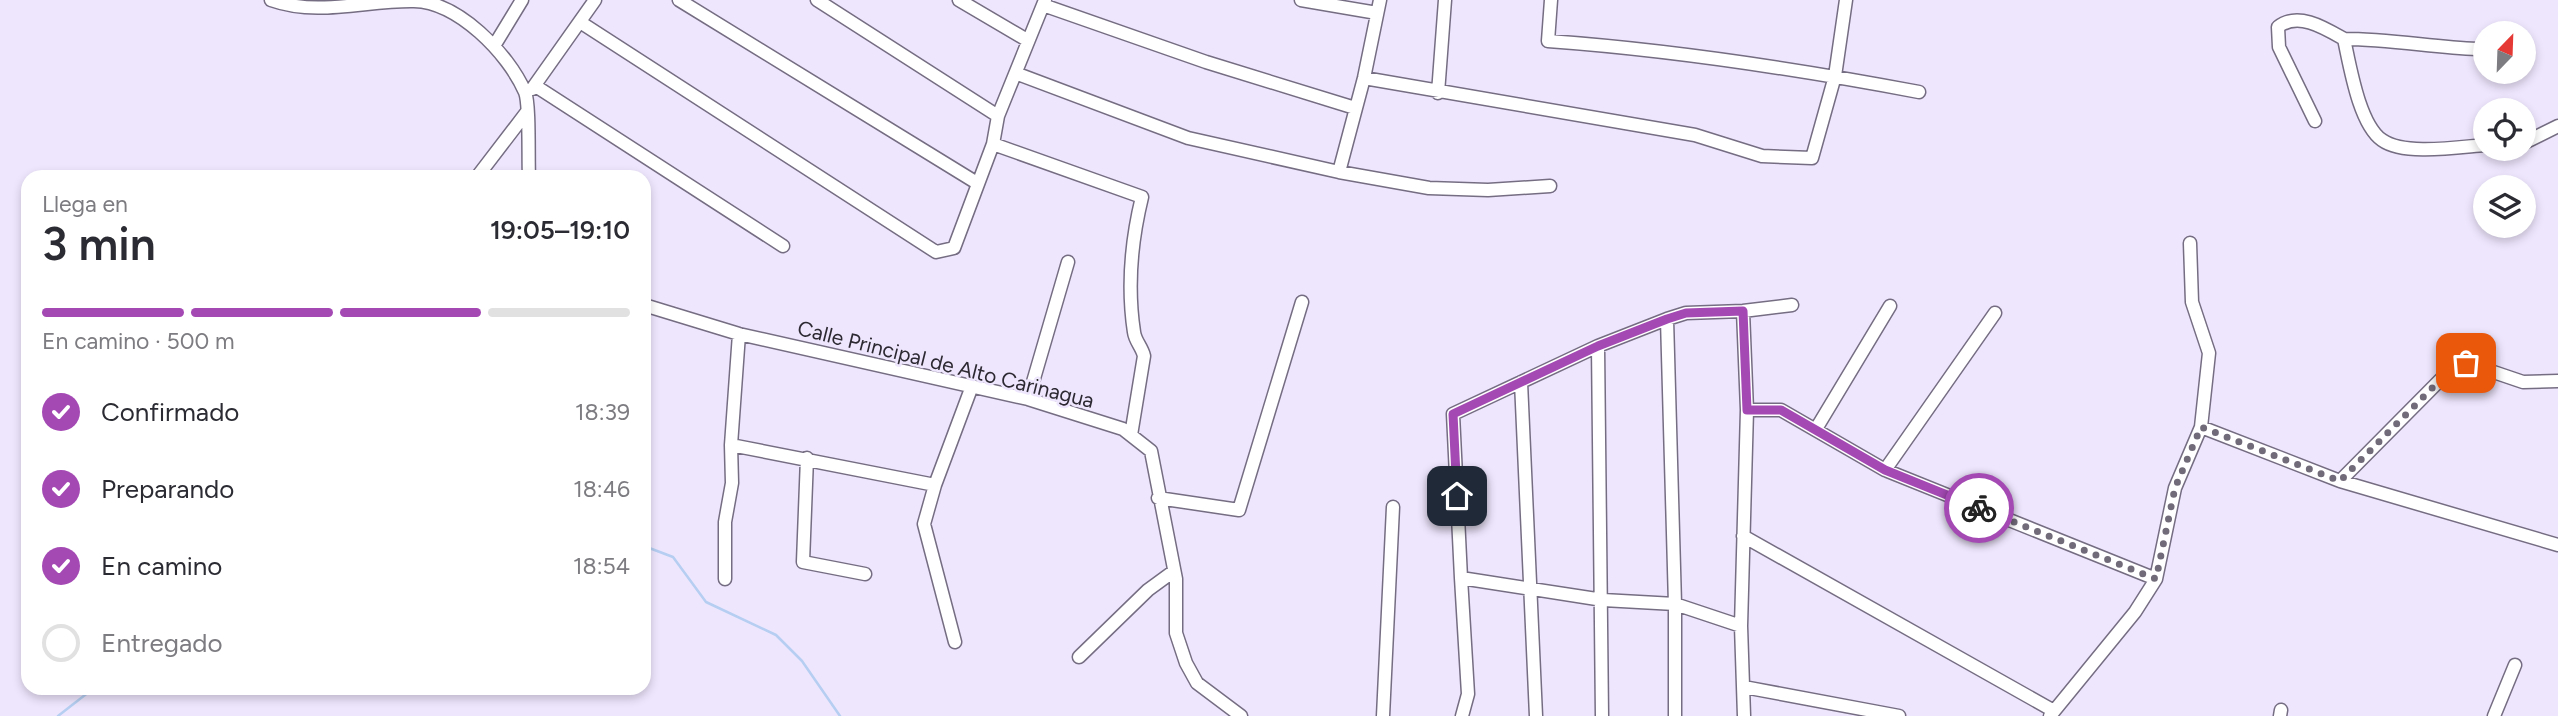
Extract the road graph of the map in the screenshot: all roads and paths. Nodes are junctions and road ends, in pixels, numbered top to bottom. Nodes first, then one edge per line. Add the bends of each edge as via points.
1 (271, 0) edge
2 (522, 0) edge
3 (595, 0) edge
4 (679, 0) edge
5 (817, 0) edge
6 (959, 0) edge
7 (1301, 0) edge
8 (1445, 0) edge
9 (1551, 0) edge
10 (1846, 0) edge
11 (1044, 2) edge
12 (1378, 7) edge
13 (580, 22) junction
14 (2344, 39) junction
15 (1027, 40) junction
16 (494, 46) junction
17 (2473, 49) edge
18 (1017, 74) junction
19 (1835, 76) junction
20 (1364, 78) junction
21 (531, 90) junction
22 (1919, 92) dead end
23 (1438, 93) junction
24 (1355, 108) junction
25 (526, 113) junction
26 (998, 116) junction
27 (2315, 121) dead end
28 (2558, 126) edge
29 (2536, 137) edge
30 (993, 144) junction
31 (2473, 145) edge
32 (482, 170) edge
33 (529, 170) edge
34 (1339, 172) junction
35 (976, 183) junction
36 (1550, 186) dead end
37 (2190, 243) dead end
38 (783, 246) dead end
39 (1068, 262) dead end
40 (1302, 302) dead end
41 (1792, 305) dead end
42 (1890, 306) dead end
43 (651, 307) edge
44 (1743, 311) junction
45 (1995, 313) dead end
46 (1667, 319) junction
47 (739, 334) junction
48 (1598, 346) junction
49 (2558, 380) edge
50 (1521, 382) junction
51 (972, 386) junction
52 (1028, 399) junction
53 (1747, 410) junction
54 (2201, 427) junction
55 (1816, 429) junction
56 (1131, 435) junction
57 (731, 445) junction
58 (807, 458) junction
59 (1885, 470) junction
60 (2340, 481) junction
61 (935, 485) junction
62 (1158, 498) junction
63 (1393, 507) dead end
64 (1743, 536) junction
65 (2558, 545) edge
66 (1174, 570) junction
67 (865, 574) dead end
68 (1461, 578) junction
69 (725, 579) dead end
70 (2156, 579) junction
71 (1532, 590) junction
72 (1603, 600) junction
73 (1675, 604) junction
74 (1741, 625) junction
75 (955, 642) dead end
76 (1079, 657) dead end
77 (2515, 665) dead end
78 (1744, 687) junction
79 (2052, 713) edge
80 (1241, 716) edge
81 (1382, 716) edge
82 (1462, 716) edge
83 (1536, 716) edge
84 (1602, 716) edge
85 (1675, 716) edge
86 (1745, 716) edge
87 (1899, 716) edge
88 (2494, 716) edge

1 - 16 street via 332,9 414,1 441,6
2 - 16 street
3 - 13 street
4 - 35 street
5 - 26 street
6 - 15 street
7 - 12 street
8 - 23 street
9 - 19 street via 1548,41 1655,49
10 - 19 street
11 - 15 street
11 - 24 street via 1206,62
12 - 20 street
13 - 21 street
13 - 35 street via 936,252 954,247
14 - 17 street
14 - 27 street via 2299,20 2278,27 2279,47
14 - 31 street via 2365,116 2382,140 2408,148
15 - 18 street
16 - 21 street
18 - 26 street
18 - 34 street via 1188,138
19 - 22 street
19 - 23 street via 1812,158 1762,156 1695,135
20 - 23 street
20 - 24 street
21 - 25 street
21 - 38 street
24 - 34 street
25 - 32 street
25 - 33 street
26 - 30 street
28 - 29 street
30 - 35 street
30 - 56 street via 1142,197 1131,242 1131,298 1134,336 1144,356
34 - 36 street via 1429,188
37 - 54 street via 2192,302 2209,353
39 - 52 street
40 - 62 street via 1239,510
41 - 44 street
42 - 55 street
43 - 47 street, Calle Principal de Alto Carinagua
44 - 46 street via 1686,313
44 - 53 street
45 - 59 street
46 - 48 street
46 - 73 street
47 - 51 street, Calle Principal de Alto Carinagua
47 - 57 street
48 - 50 street
48 - 72 street
49 - 60 street via 2522,382 2466,363 2454,366
50 - 68 street via 1453,414
50 - 71 street
51 - 52 street, Calle Principal de Alto Carinagua
51 - 61 street
52 - 56 street, Calle Principal de Alto Carinagua
53 - 55 street via 1781,410
53 - 64 street
54 - 60 street
54 - 70 street via 2175,488
55 - 59 street
56 - 62 street, Calle Principal de Alto Carinagua via 1151,451
57 - 58 street
57 - 69 street
58 - 61 street
58 - 67 street via 803,562
59 - 70 street
60 - 65 street
61 - 75 street via 924,524
62 - 66 street, Calle Principal de Alto Carinagua
63 - 81 street
64 - 74 street
64 - 79 street
66 - 76 street
66 - 80 street, Calle Principal de Alto Carinagua via 1176,633 1186,663 1197,682
68 - 71 street
68 - 82 street via 1468,694
70 - 79 street
71 - 72 street
71 - 83 street
72 - 73 street
72 - 84 street
73 - 74 street
73 - 85 street
74 - 78 street
77 - 88 street
78 - 86 street
78 - 87 street

